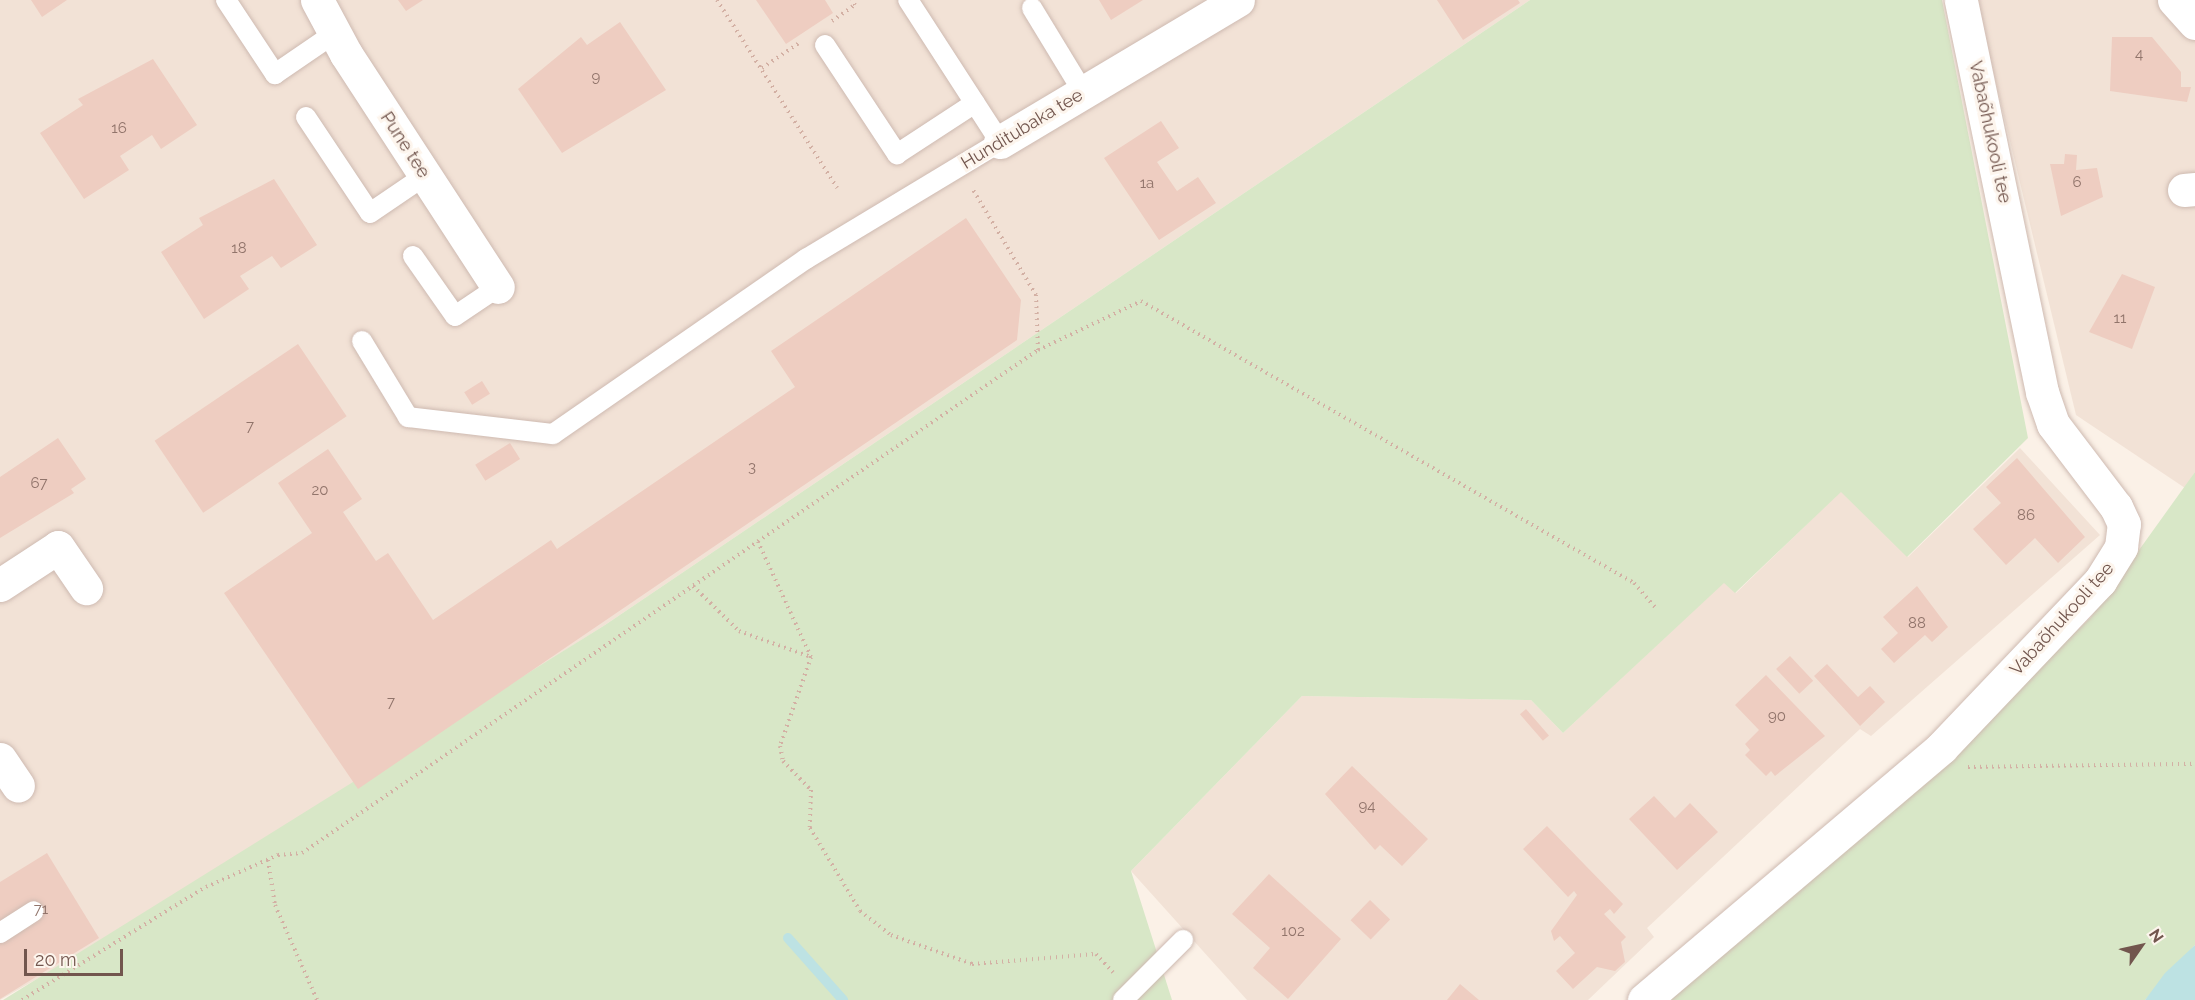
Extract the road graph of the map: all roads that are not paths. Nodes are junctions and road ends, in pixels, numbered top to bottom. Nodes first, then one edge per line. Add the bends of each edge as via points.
1 (226, 0) edge
2 (317, 0) edge
3 (908, 0) edge
4 (1238, 0) edge
5 (1961, 0) edge
6 (2175, 0) edge
7 (1032, 8) dead end
8 (2195, 23) edge
9 (335, 33) junction
10 (825, 45) dead end
11 (1083, 92) junction
12 (975, 103) junction
13 (306, 117) dead end
14 (1000, 142) junction
15 (426, 176) junction
16 (413, 256) dead end
17 (498, 287) joint
18 (362, 341) dead end
19 (0, 585) edge
20 (86, 588) dead end
21 (0, 759) edge
22 (18, 786) dead end
23 (34, 912) dead end
24 (0, 933) edge
25 (1184, 940) dead end
26 (1127, 995) edge
27 (1644, 1000) edge

1 - 9 lane via 274,74
2 - 9 street, Pune tee
3 - 12 lane
4 - 11 street, Hunditubaka tee
5 - 27 street, Vabaõhukooli tee via 2042,392 2053,424 2116,507 2124,524 2113,566 1916,771
6 - 8 street
7 - 11 lane
9 - 15 street, Pune tee
10 - 12 lane via 897,154
11 - 14 street, Hunditubaka tee
12 - 14 lane
13 - 15 lane via 370,213
14 - 18 lane, Hunditubaka tee via 806,259 553,434 408,417
15 - 17 street, Pune tee
16 - 17 lane via 455,316
19 - 20 street via 58,547
21 - 22 street
23 - 24 lane
25 - 26 lane

